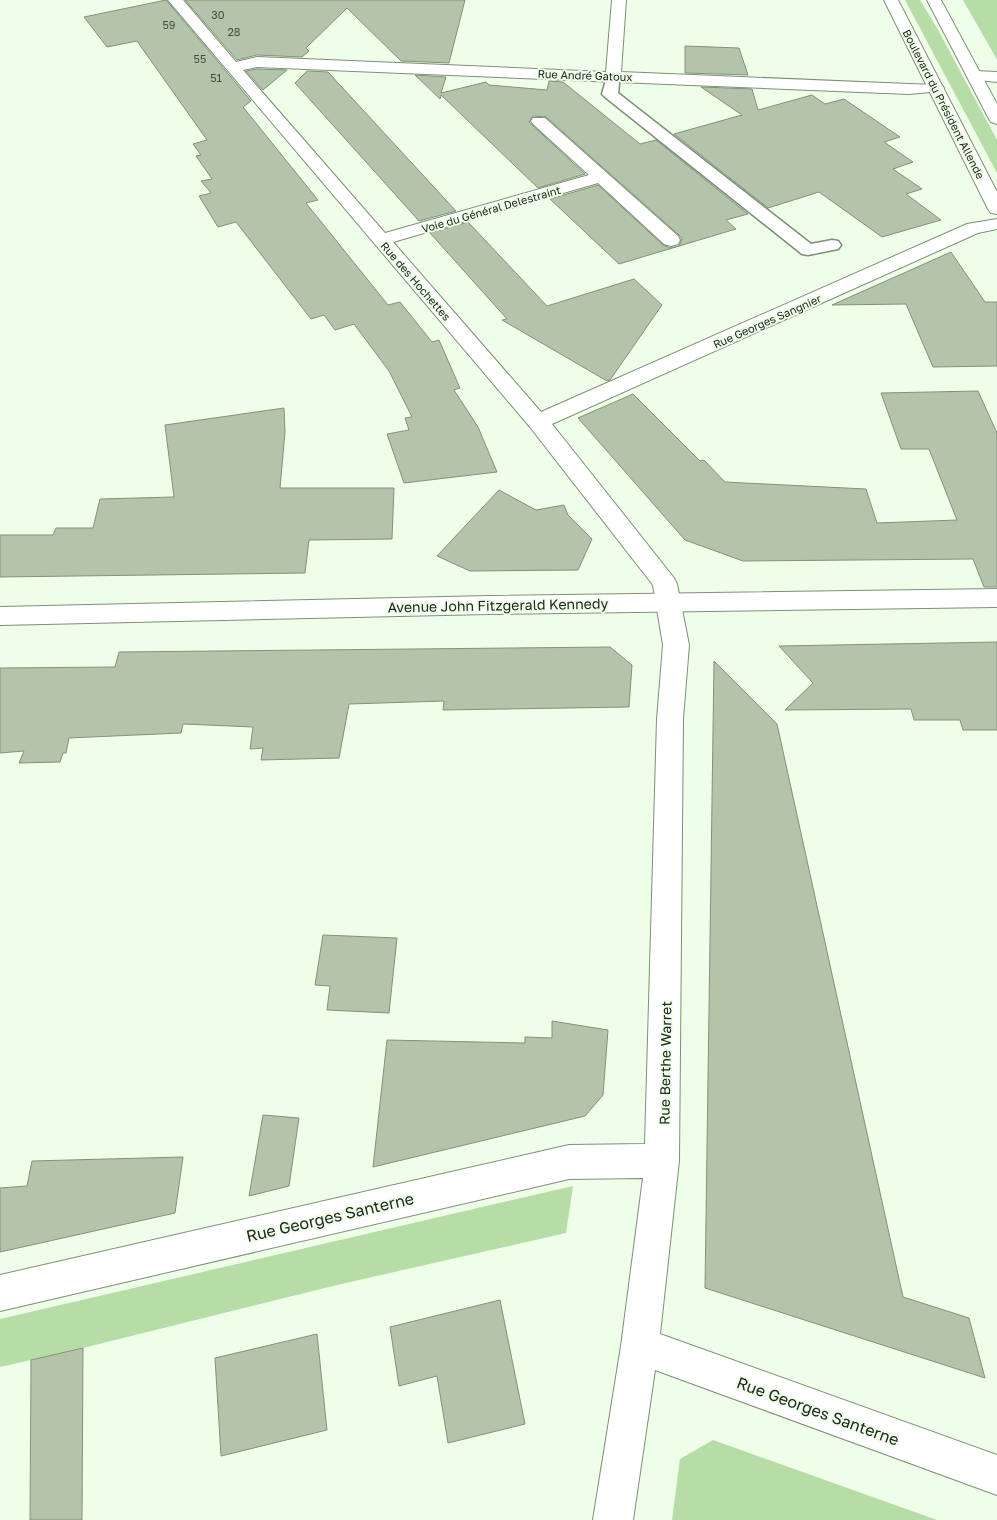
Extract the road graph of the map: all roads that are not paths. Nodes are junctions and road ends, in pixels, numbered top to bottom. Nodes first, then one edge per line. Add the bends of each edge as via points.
1 (175, 0) edge
2 (619, 0) edge
3 (891, 0) edge
4 (934, 0) edge
5 (234, 67) junction
6 (613, 76) junction
7 (975, 76) junction
8 (997, 77) edge
9 (936, 88) junction
10 (997, 119) edge
11 (539, 121) dead end
12 (601, 177) junction
13 (997, 209) edge
14 (997, 224) edge
15 (381, 240) junction
16 (671, 240) dead end
17 (832, 245) dead end
18 (538, 422) junction
19 (652, 565) joint
20 (997, 598) edge
21 (667, 603) junction
22 (0, 616) edge
23 (662, 1161) junction
24 (0, 1294) edge
25 (640, 1346) junction
26 (997, 1475) edge
27 (613, 1520) edge

1 - 5 street, Rue des Hochettes
2 - 6 street
3 - 9 street, Boulevard du Président Allende
4 - 7 street
5 - 6 street, Rue André Gatoux via 257,62
5 - 15 street, Rue des Hochettes
6 - 9 street, Rue André Gatoux via 909,90
6 - 17 lane via 610,94 808,250
7 - 8 street
7 - 10 street
9 - 13 street, Boulevard du Président Allende
11 - 12 street
12 - 15 street, Voie du Général Delestraint
12 - 16 street
14 - 18 street, Rue Georges Sangnier via 973,228
15 - 18 street, Rue des Hochettes
18 - 19 street, Rue des Hochettes
19 - 21 street, Rue Berthe Warret via 665,584
20 - 21 street, Avenue John Fitzgerald Kennedy
21 - 22 street, Avenue John Fitzgerald Kennedy
21 - 23 street, Rue Berthe Warret via 676,645 670,719
23 - 24 street, Rue Georges Santerne via 569,1162
23 - 25 street, Rue Berthe Warret
25 - 26 street, Rue Georges Santerne
25 - 27 street, Rue Berthe Warret

